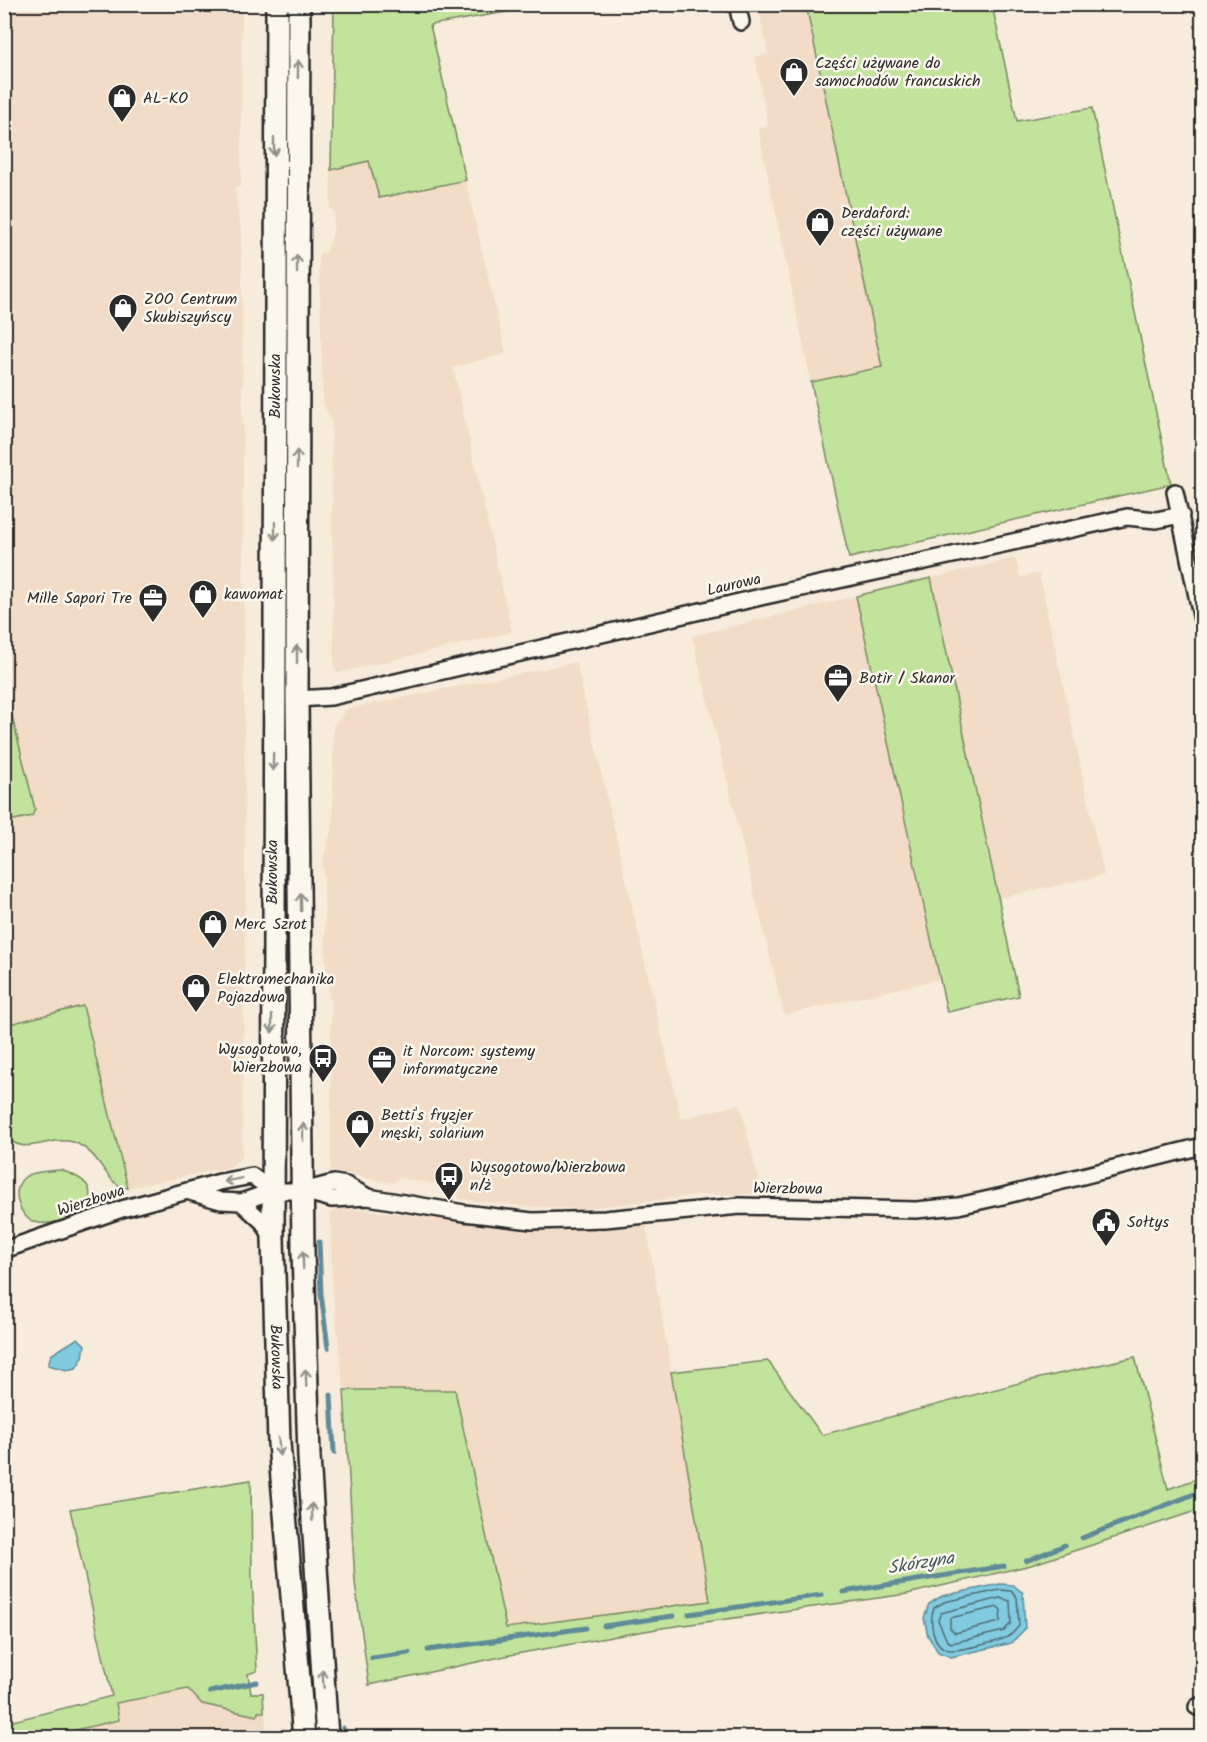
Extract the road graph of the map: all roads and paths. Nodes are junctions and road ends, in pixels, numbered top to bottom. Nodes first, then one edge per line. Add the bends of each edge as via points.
1 (276, 4) edge
2 (299, 4) edge
3 (737, 4) edge
4 (741, 22) dead end
5 (1175, 492) dead end
6 (1180, 515) junction
7 (1203, 620) edge
8 (297, 699) junction
9 (1203, 1146) edge
10 (273, 1191) junction
11 (303, 1191) junction
12 (190, 1192) junction
13 (241, 1202) junction
14 (273, 1239) junction
15 (4, 1250) edge
16 (304, 1737) edge
17 (327, 1737) edge

1 -> 10 main road, Bukowska
8 -> 2 main road, Bukowska
3 - 4 street
5 - 6 street
6 - 7 street
6 - 8 street, Laurowa via 1156,520 1127,517 331,697
11 -> 8 main road, Bukowska
9 - 11 street, Wierzbowa via 1003,1196 925,1210 740,1206 605,1219 531,1221 368,1197 334,1183
10 - 11 street, Wierzbowa
10 -> 12 street, Wierzbowa via 252,1176
10 - 13 street, Wierzbowa
10 - 14 main road, Bukowska
17 -> 11 main road, Bukowska via 307,1412
12 - 13 street, Wierzbowa
12 - 15 street, Wierzbowa via 122,1209
13 - 14 street via 263,1222
14 -> 16 main road, Bukowska via 279,1443

